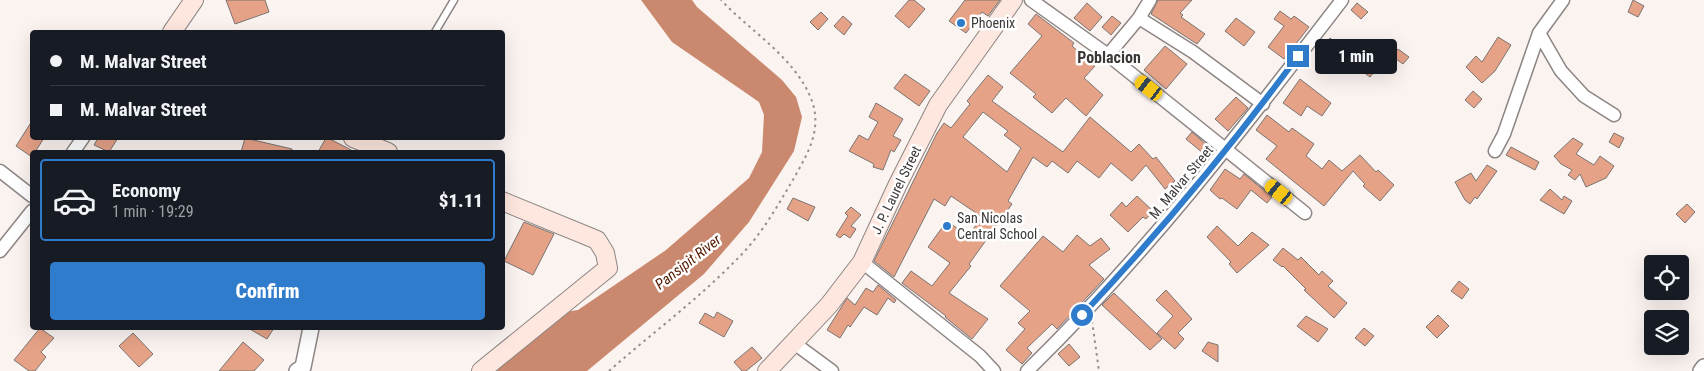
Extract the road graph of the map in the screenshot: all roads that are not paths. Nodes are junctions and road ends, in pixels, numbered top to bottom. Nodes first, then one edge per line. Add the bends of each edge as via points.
1 (194, 0) edge
2 (454, 0) edge
3 (1013, 0) edge
4 (1031, 0) edge
5 (1150, 0) edge
6 (1342, 0) edge
7 (1563, 0) edge
8 (1139, 18) junction
9 (173, 30) edge
10 (436, 30) edge
11 (1539, 34) junction
12 (1108, 55) junction
13 (1263, 104) junction
14 (1614, 115) dead end
15 (362, 142) edge
16 (1228, 149) junction
17 (383, 150) edge
18 (1495, 150) dead end
19 (0, 171) edge
20 (30, 194) edge
21 (505, 202) edge
22 (1305, 213) dead end
23 (30, 214) edge
24 (0, 251) edge
25 (862, 262) junction
26 (311, 330) edge
27 (794, 343) junction
28 (1704, 367) edge
29 (301, 370) edge
30 (481, 371) edge
31 (767, 371) edge
32 (832, 371) edge
33 (994, 371) edge
34 (1027, 371) edge
35 (1701, 371) edge

1 - 9 main road
2 - 10 lane
3 - 25 main road, J. P. Laurel Street via 938,105
4 - 12 street
5 - 8 street
6 - 13 street, M. Malvar Street
7 - 11 street
8 - 12 street
8 - 13 street via 1193,52
11 - 14 street via 1561,71 1584,96
11 - 18 street via 1504,134
12 - 16 street
13 - 16 street, M. Malvar Street
15 - 17 main road
16 - 22 street
16 - 34 street, M. Malvar Street via 1160,230
19 - 20 street
21 - 30 main road via 598,240 608,268
23 - 24 street
25 - 27 main road, J. P. Laurel Street
25 - 33 street via 980,356
26 - 29 street
27 - 31 main road, J. P. Laurel Street
27 - 32 street
28 - 35 street

